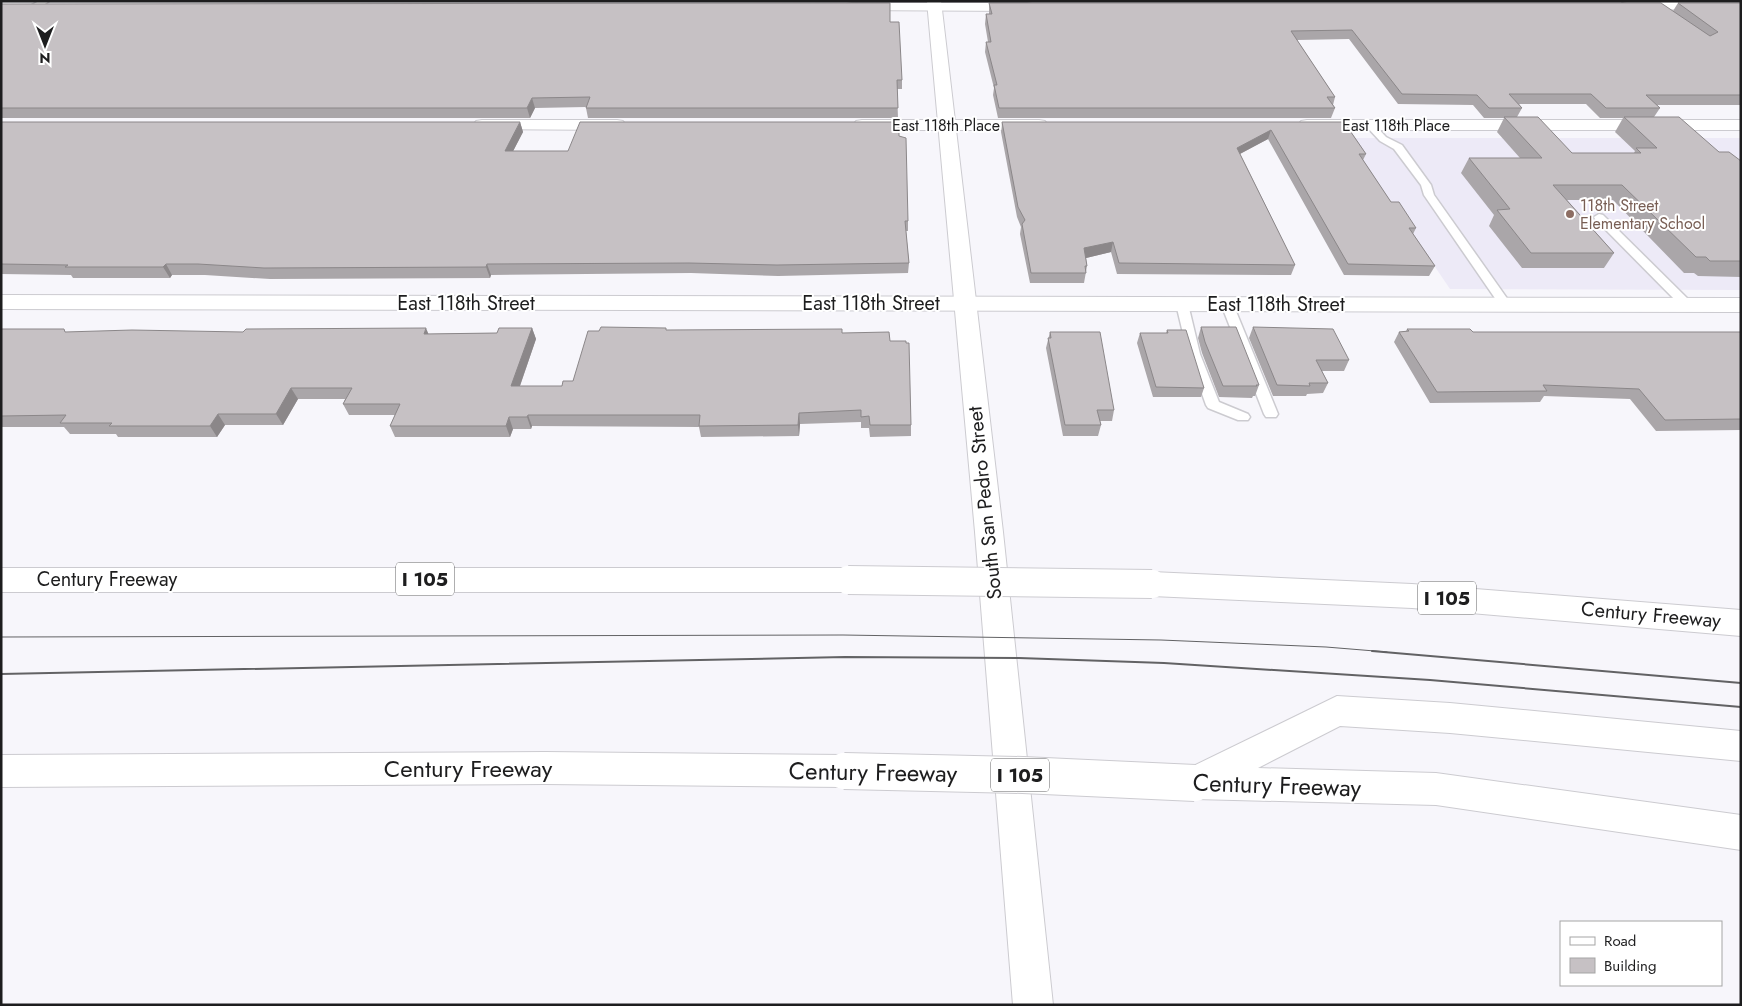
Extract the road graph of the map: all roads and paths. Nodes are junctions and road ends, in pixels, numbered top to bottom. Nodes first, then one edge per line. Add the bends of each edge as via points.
1 (935, 4) edge
2 (45, 5) edge
3 (1616, 6) edge
4 (1656, 6) junction
5 (1741, 6) edge
6 (837, 7) edge
7 (1040, 7) edge
8 (18, 11) edge
9 (1669, 16) edge
10 (467, 125) edge
11 (636, 125) edge
12 (844, 125) edge
13 (948, 125) junction
14 (1056, 125) edge
15 (1292, 125) edge
16 (1370, 125) junction
17 (1741, 125) edge
18 (1599, 217) dead end
19 (1, 302) edge
20 (964, 304) junction
21 (1182, 304) junction
22 (1227, 304) junction
23 (1505, 304) junction
24 (1687, 305) junction
25 (1741, 305) edge
26 (1271, 414) dead end
27 (1243, 417) dead end
28 (1, 580) edge
29 (1741, 623) edge
30 (1741, 746) edge
31 (1, 771) edge
32 (1195, 783) junction
33 (1741, 833) edge
34 (1033, 1005) edge

1 - 6 main road
1 - 7 main road
1 - 13 main road, South San Pedro Street
2 - 8 main road
3 - 4 main road
4 - 5 main road
4 - 9 lane
10 - 11 main road
12 - 13 main road, East 118th Place
13 - 14 main road, East 118th Place
13 - 20 main road, South San Pedro Street
15 - 16 main road, East 118th Place
16 - 17 main road, East 118th Place
16 - 23 lane via 1398,147 1417,172 1429,195
18 - 24 lane
19 - 20 main road, East 118th Street
20 - 21 main road, East 118th Street
20 - 34 main road, South San Pedro Street via 990,542
21 - 22 main road, East 118th Street
21 - 27 lane via 1194,354 1214,405
22 - 23 main road, East 118th Street
22 - 26 lane
23 - 24 main road, East 118th Street
24 - 25 main road, East 118th Street
28 - 29 main road, Century Freeway / I 105, bridge via 848,580 1152,584 1422,597
30 - 32 main road via 1450,718 1337,711
31 - 32 main road, Century Freeway / I 105, bridge via 545,768 844,771
32 - 33 main road, Century Freeway / I 105 via 1436,789

